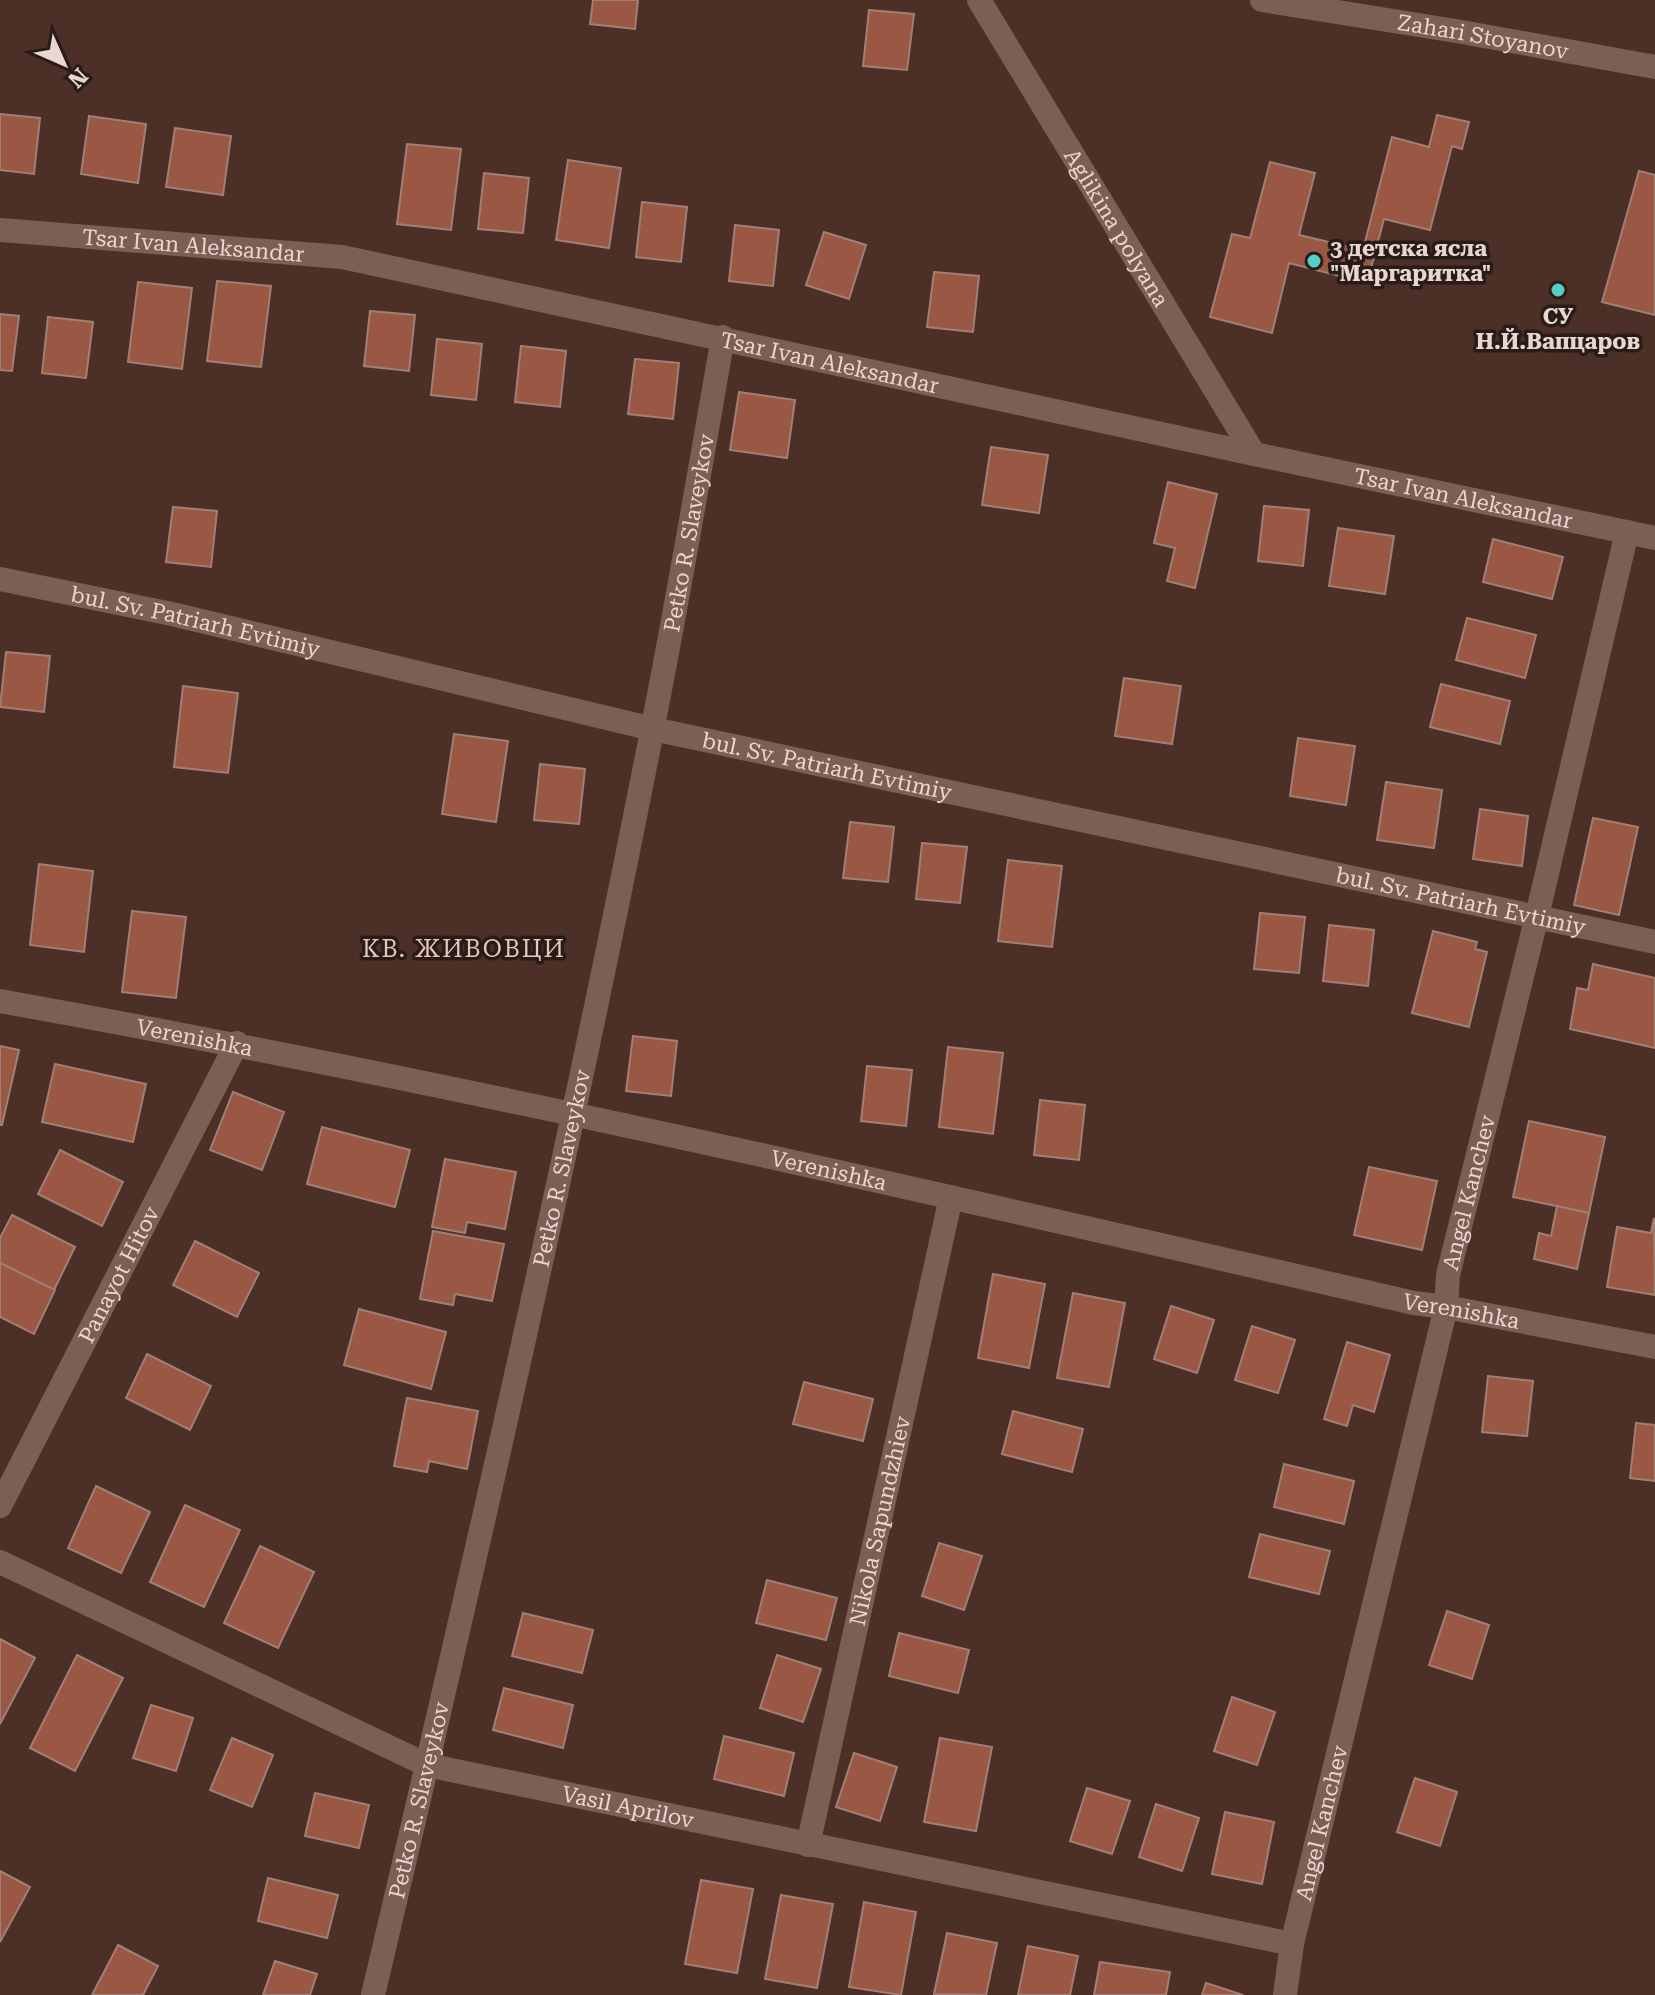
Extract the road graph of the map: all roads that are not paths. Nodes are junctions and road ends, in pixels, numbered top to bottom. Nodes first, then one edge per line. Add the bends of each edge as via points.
1 (979, 0) edge
2 (1262, 0) edge
3 (1655, 67) edge
4 (0, 230) edge
5 (723, 337) junction
6 (1254, 454) junction
7 (1627, 532) junction
8 (1655, 538) edge
9 (0, 579) edge
10 (653, 729) junction
11 (1537, 916) junction
12 (1655, 942) edge
13 (0, 1001) edge
14 (237, 1043) junction
15 (573, 1115) junction
16 (951, 1197) junction
17 (1446, 1307) junction
18 (1655, 1347) edge
19 (0, 1506) edge
20 (0, 1562) edge
21 (427, 1765) junction
22 (808, 1845) junction
23 (1292, 1944) junction
24 (373, 1995) edge
25 (1285, 1995) edge

1 - 6 street, Aglikina polyana
2 - 3 street, Zahari Stoyanov
4 - 5 street, Tsar Ivan Aleksandar via 342,257
5 - 6 street, Tsar Ivan Aleksandar
5 - 10 street, Petko R. Slaveykov
6 - 7 street, Tsar Ivan Aleksandar
7 - 8 street, Tsar Ivan Aleksandar
7 - 11 street, Angel Kanchev
9 - 10 street, bul. Sv. Patriarh Evtimiy via 172,614
10 - 11 street, bul. Sv. Patriarh Evtimiy
10 - 15 street, Petko R. Slaveykov
11 - 12 street, bul. Sv. Patriarh Evtimiy
11 - 17 street, Angel Kanchev via 1448,1275
13 - 14 street, Verenishka
14 - 15 street, Verenishka
14 - 19 street, Panayot Hitov
15 - 16 street, Verenishka
15 - 21 street, Petko R. Slaveykov
16 - 17 street, Verenishka
16 - 22 street, Nikola Sapundzhiev
17 - 18 street, Verenishka
17 - 23 street, Angel Kanchev
20 - 21 street, Vasil Aprilov
21 - 22 street, Vasil Aprilov
21 - 24 street, Petko R. Slaveykov
22 - 23 street, Vasil Aprilov
23 - 25 street, Angel Kanchev

